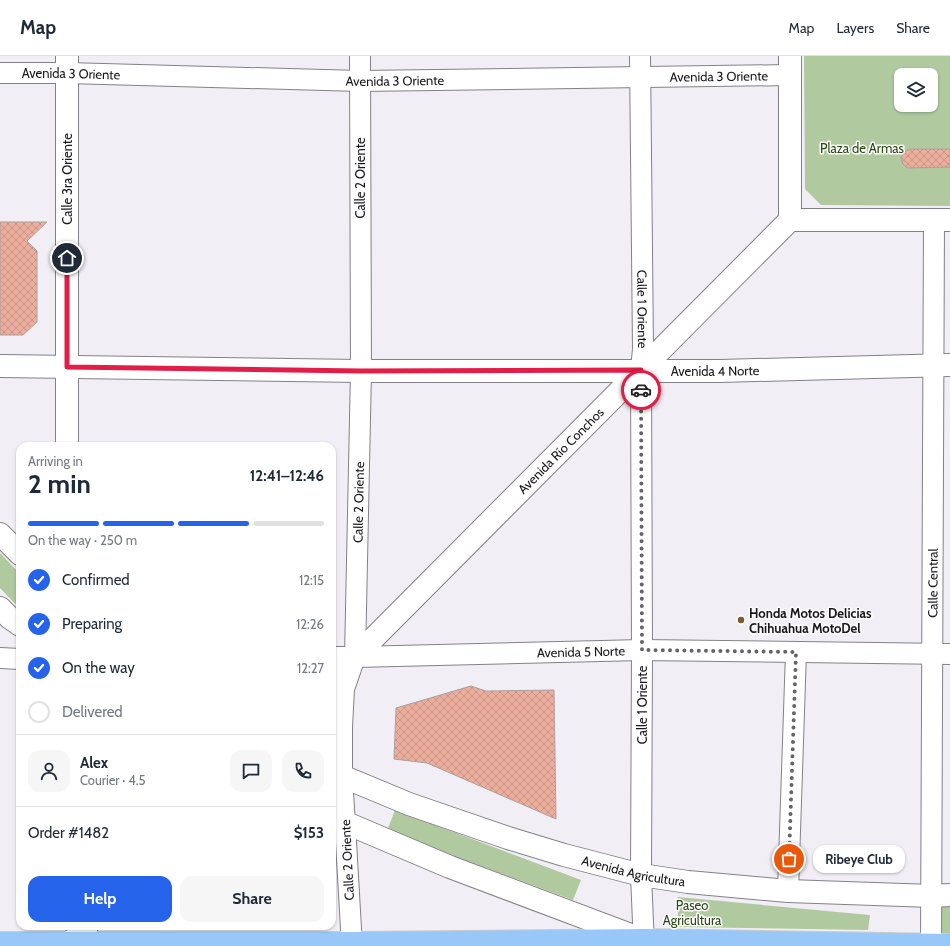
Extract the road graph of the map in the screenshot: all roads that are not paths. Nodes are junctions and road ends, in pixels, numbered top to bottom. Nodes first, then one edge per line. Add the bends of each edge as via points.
1 (360, 56) edge
2 (640, 56) edge
3 (67, 64) edge
4 (790, 66) edge
5 (0, 73) edge
6 (640, 77) junction
7 (360, 81) junction
8 (790, 220) junction
9 (942, 220) edge
10 (942, 365) edge
11 (0, 366) edge
12 (67, 367) junction
13 (641, 370) junction
14 (361, 371) junction
15 (67, 442) edge
16 (0, 534) edge
17 (16, 550) edge
18 (0, 608) edge
19 (16, 622) edge
20 (642, 650) junction
21 (796, 652) junction
22 (941, 654) edge
23 (336, 656) edge
24 (355, 657) junction
25 (0, 658) edge
26 (16, 659) edge
27 (336, 676) edge
28 (337, 774) edge
29 (339, 821) edge
30 (641, 875) junction
31 (788, 891) junction
32 (941, 896) edge
33 (82, 930) edge
34 (69, 940) edge
35 (0, 943) edge
36 (644, 943) edge
37 (352, 945) edge
38 (950, 945) edge
39 (932, 946) edge

1 - 7 street, Calle 2 Oriente
2 - 6 street, Calle 1 Oriente
3 - 5 street, Avenida 3 Oriente
3 - 7 street, Avenida 3 Oriente
3 - 12 main road, Calle 3ra Oriente
4 - 6 street, Avenida 3 Oriente
4 - 8 main road
6 - 7 street, Avenida 3 Oriente
6 - 13 street, Calle 1 Oriente via 643,349
7 - 14 street, Calle 2 Oriente
8 - 9 main road
8 - 13 main road, Avenida Río Conchos
9 - 10 street, Calle Central
10 - 13 main road, Avenida 4 Norte
10 - 22 street, Calle Central
11 - 12 main road, Avenida 4 Norte
12 - 14 main road, Avenida 4 Norte
12 - 15 main road, Calle 3ra Oriente
13 - 14 main road, Avenida 4 Norte
13 - 20 street, Calle 1 Oriente
13 - 24 main road, Avenida Río Conchos
14 - 24 street, Calle 2 Oriente
16 - 17 main road
18 - 19 main road
20 - 21 street, Avenida 5 Norte
20 - 24 street, Avenida 5 Norte
20 - 30 street, Calle 1 Oriente
21 - 22 street, Avenida 5 Norte
21 - 31 street
22 - 32 street, Calle Central
23 - 24 street, Avenida 5 Norte
24 - 27 main road, Avenida Río Conchos
24 - 28 street, Calle 2 Oriente via 344,689
25 - 26 street
28 - 29 street, Calle 2 Oriente
28 - 30 main road, Avenida Agricultura via 409,804 508,838
29 - 36 main road
29 - 37 street, Calle 2 Oriente
30 - 31 main road, Avenida Agricultura
30 - 36 street, Calle 1 Oriente
31 - 32 main road, Avenida Agricultura
32 - 39 street, Calle Central
33 - 34 main road
34 - 35 main road
34 - 37 main road
36 - 37 main road
36 - 39 main road
38 - 39 main road

